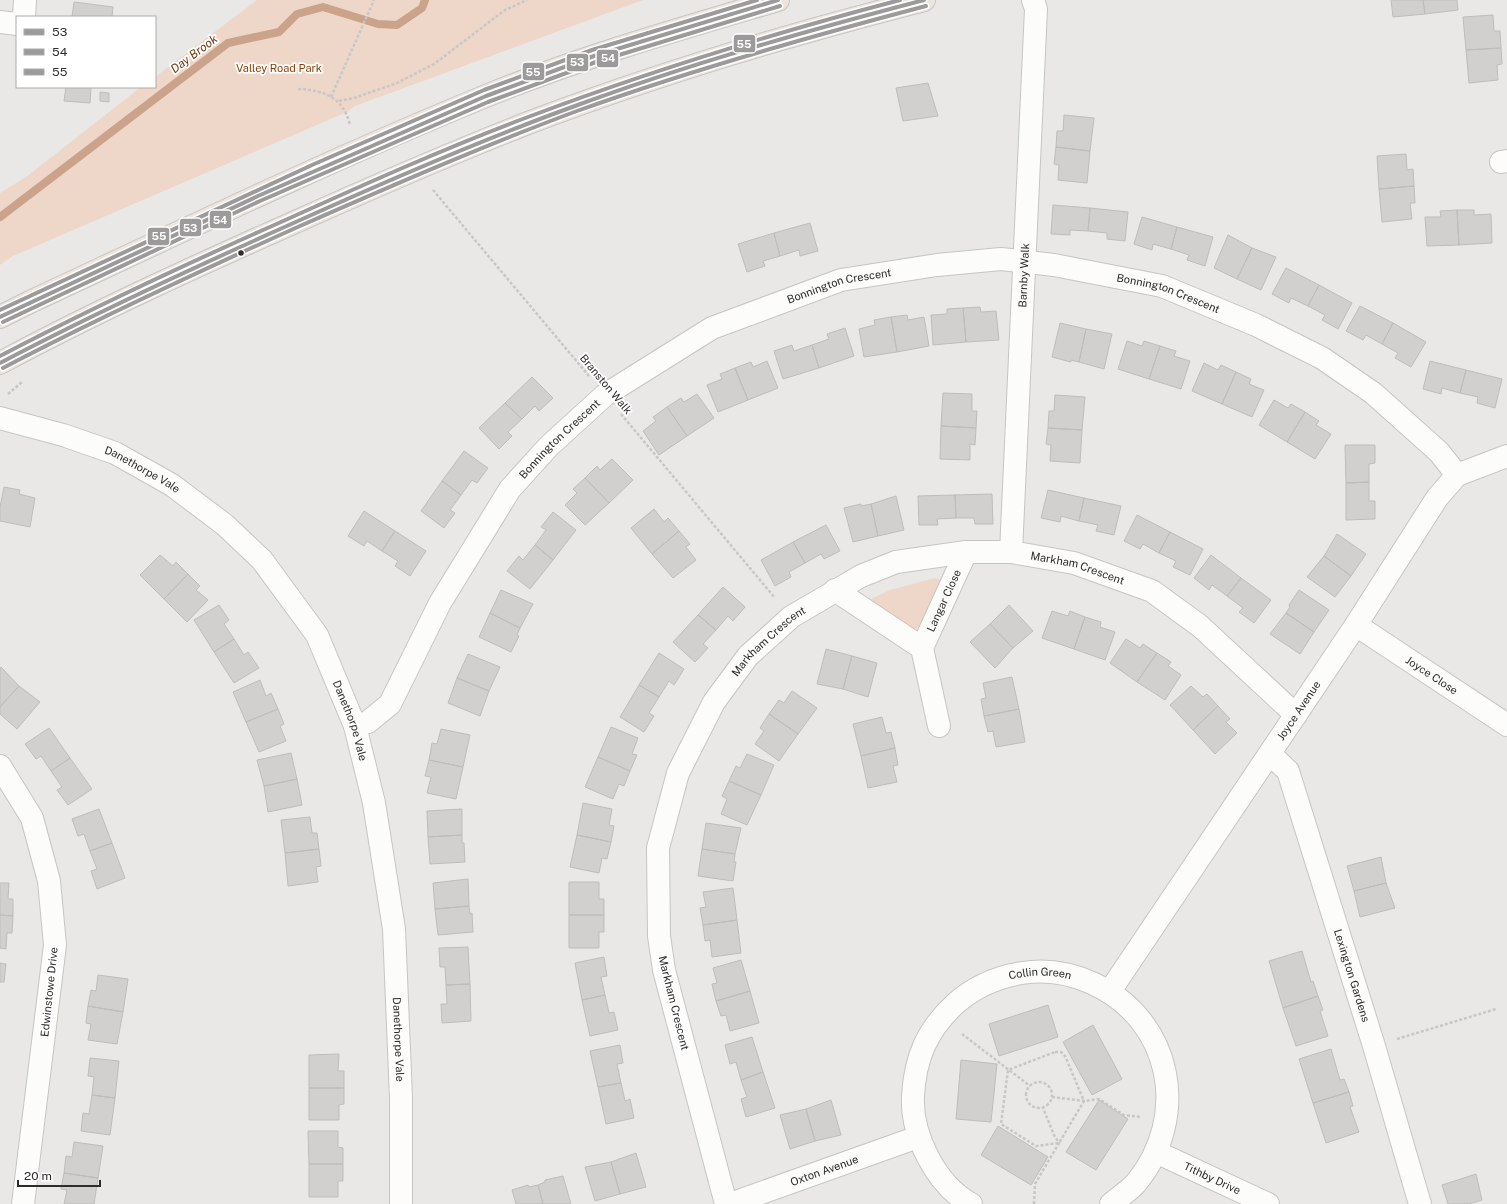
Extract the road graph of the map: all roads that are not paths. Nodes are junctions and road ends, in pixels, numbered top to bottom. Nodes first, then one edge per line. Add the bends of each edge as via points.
1 (25, 0) edge
2 (778, 0) edge
3 (924, 0) edge
4 (1033, 0) edge
5 (24, 16) edge
6 (0, 22) edge
7 (16, 24) edge
8 (1025, 263) junction
9 (0, 317) edge
10 (0, 363) edge
11 (0, 418) edge
12 (1507, 456) edge
13 (1457, 475) junction
14 (966, 552) junction
15 (1012, 552) junction
16 (835, 590) junction
17 (1356, 625) junction
18 (922, 648) junction
19 (1296, 715) junction
20 (1507, 725) edge
21 (355, 726) junction
22 (939, 726) dead end
23 (1270, 754) junction
24 (0, 766) edge
25 (1110, 991) junction
26 (918, 1137) junction
27 (1156, 1152) junction
28 (24, 1204) edge
29 (401, 1204) edge
30 (726, 1204) edge
31 (730, 1204) edge
32 (970, 1204) edge
33 (1111, 1204) edge
34 (1268, 1204) edge
35 (1420, 1204) edge

1 - 5 street
2 - 9 highway via 604,53 487,95 255,198
3 - 10 highway via 848,20 638,84 528,123 399,176 220,255
4 - 8 street, Barnby Walk via 1036,9
6 - 7 street
8 - 13 street, Bonnington Crescent via 1054,265 1162,286 1256,325 1322,358 1373,393 1440,452
8 - 15 street, Barnby Walk
8 - 21 street, Bonnington Crescent via 1001,259 937,265 840,280 712,328 605,395 549,446 510,489 440,604 390,704 368,722
11 - 21 street, Danethorpe Vale via 115,453 172,486 225,524 262,560 317,635
12 - 13 street, Joyce Avenue
13 - 17 street, Joyce Avenue via 1436,498
14 - 15 street, Markham Crescent
14 - 16 street, Markham Crescent via 896,562
14 - 18 street, Langar Close
15 - 19 street, Markham Crescent via 1074,563 1152,591 1200,626
16 - 18 street
16 - 30 street, Markham Crescent via 791,617 748,656 714,702 678,773 658,848 659,936 664,970
17 - 19 street, Joyce Avenue
17 - 20 street, Joyce Close
18 - 22 street
19 - 23 street, Joyce Avenue
21 - 29 street, Danethorpe Vale via 374,803 394,929 401,1098
23 - 25 street, Joyce Avenue
23 - 35 street, Lexington Gardens via 1288,771 1374,1046
24 - 28 street, Edwinstowe Drive via 32,818 49,881 55,945
25 - 26 street, Collin Green via 1076,975 1039,970 1002,976 968,992 941,1018 924,1044 914,1075 912,1106
25 - 27 street, Collin Green via 1133,1010 1154,1041 1163,1062 1168,1092 1166,1122
26 - 31 street, Oxton Avenue
26 - 32 street, Collin Green via 936,1171
27 - 33 street, Collin Green via 1135,1184
27 - 34 street, Tithby Drive

